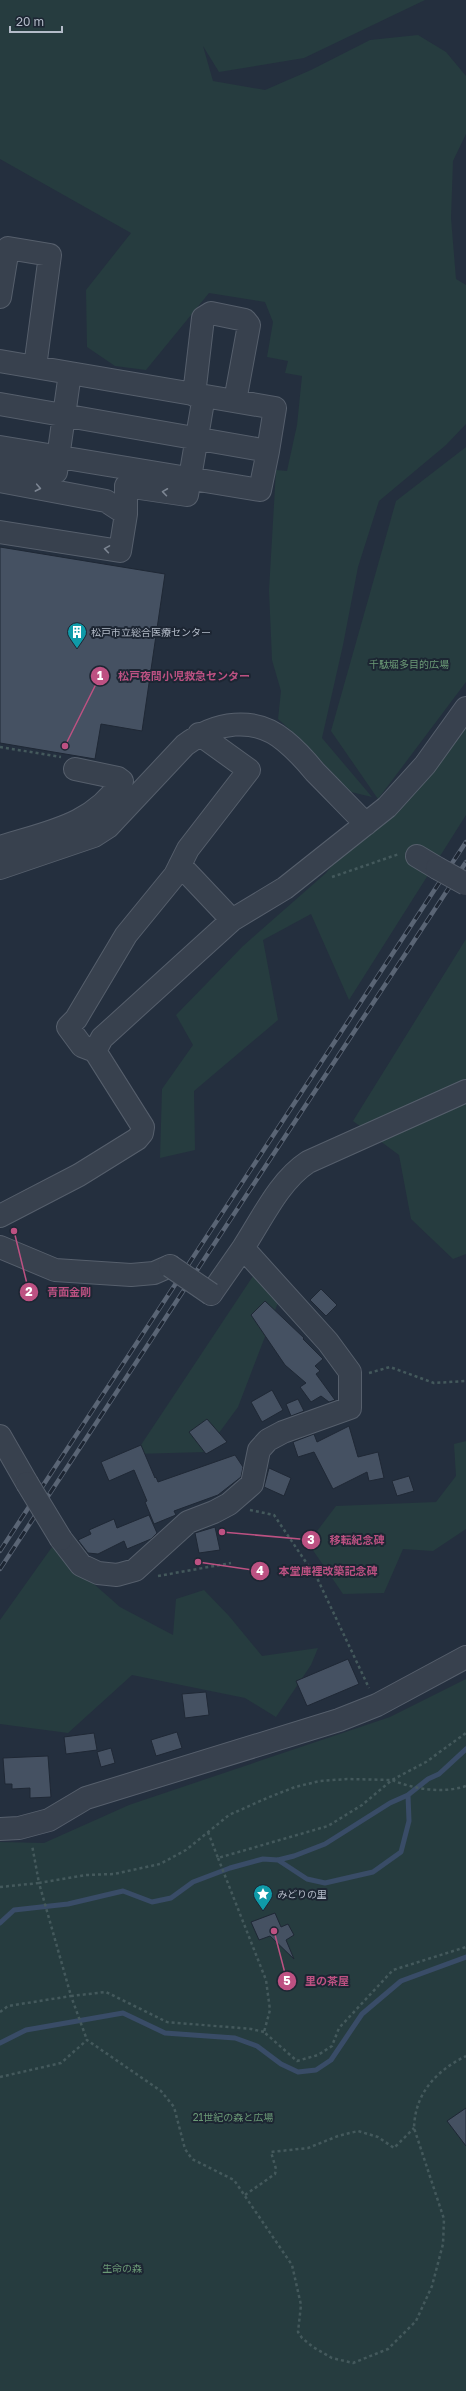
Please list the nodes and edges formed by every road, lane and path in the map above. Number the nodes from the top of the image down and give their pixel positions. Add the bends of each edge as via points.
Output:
1 (0, 298) edge
2 (0, 361) edge
3 (35, 367) junction
4 (70, 373) junction
5 (199, 396) junction
6 (235, 401) junction
7 (0, 404) edge
8 (64, 416) junction
9 (197, 438) junction
10 (0, 447) edge
11 (268, 451) junction
12 (58, 458) junction
13 (0, 462) edge
14 (190, 479) junction
15 (0, 481) edge
16 (126, 514) junction
17 (0, 532) edge
18 (466, 708) edge
19 (199, 734) junction
20 (0, 747) edge
21 (72, 764) joint
22 (366, 824) junction
23 (0, 847) edge
24 (417, 856) joint
25 (180, 865) junction
26 (0, 868) edge
27 (329, 878) dead end
28 (466, 884) edge
29 (232, 920) junction
30 (95, 1051) junction
31 (466, 1091) edge
32 (0, 1216) edge
33 (0, 1247) edge
34 (243, 1248) junction
35 (350, 1376) junction
36 (466, 1381) edge
37 (0, 1436) edge
38 (229, 1504) junction
39 (231, 1563) dead end
40 (156, 1576) dead end
41 (466, 1657) edge
42 (377, 1705) junction
43 (466, 1733) edge
44 (392, 1780) junction
45 (466, 1786) edge
46 (29, 1825) junction
47 (0, 1829) edge
48 (208, 1832) junction
49 (218, 1858) junction
50 (39, 1883) junction
51 (0, 1887) edge
52 (466, 1948) edge
53 (71, 1996) junction
54 (0, 2012) edge
55 (264, 2032) junction
56 (86, 2040) junction
57 (466, 2056) edge
58 (0, 2077) edge
59 (414, 2128) junction
60 (245, 2195) junction

1 - 3 street via 8,248 50,255
2 - 3 street
3 - 4 street
4 - 5 street
4 - 8 street
5 - 6 street
5 - 6 street via 203,318 211,313 245,320 248,325
5 - 9 street
6 - 11 street via 275,408
7 - 8 street
8 - 9 street
8 - 12 street
9 - 11 street
9 - 14 street
10 - 12 street
11 - 14 street via 260,490
12 - 13 street via 56,472
12 - 14 street
14 -> 16 street via 187,495 126,486
15 -> 16 street via 106,501
16 -> 17 street via 120,551
18 - 22 street via 425,765 388,807
19 - 22 street via 218,726 232,724 247,724 274,732 286,741
19 - 25 street via 249,770 188,849
19 - 26 street via 184,745 108,827 94,836
20 - 21 path
21 - 23 street via 122,781 98,809 81,821
22 - 29 street via 285,888
24 - 27 path via 401,854
24 - 28 street, bridge
25 - 29 street
25 - 30 street via 175,875 126,935 76,1019 68,1027 82,1046
29 - 30 street via 102,1038
30 - 32 street via 143,1126 142,1133 137,1139 79,1176
31 - 34 street via 298,1168 288,1179
33 - 34 street, bridge via 55,1270 131,1275 154,1274 170,1266 211,1294
34 - 35 street via 328,1342
35 - 36 path via 390,1367 434,1383
35 - 38 street via 350,1408 268,1440 260,1450 252,1484
37 - 38 street, bridge via 61,1539 81,1565 98,1573 117,1575 135,1570 188,1522
38 - 42 path via 274,1514 318,1580
39 - 40 path
41 - 42 street
42 - 46 street via 316,1728 86,1798 49,1820
43 - 44 path via 426,1762
44 - 45 path via 410,1787 426,1789 454,1789
44 - 48 path via 320,1781 295,1788 229,1816
44 - 49 path via 362,1805 328,1826
46 - 47 street
46 - 50 path
48 - 49 path
48 - 50 path via 186,1850 160,1864 114,1874 86,1875
49 - 55 path via 266,1980 270,2010
50 - 51 path
50 - 53 path
52 - 55 path via 393,1970 339,2028 332,2046 318,2055 297,2061
53 - 54 path via 8,2006
53 - 55 path via 106,1992 167,2022
53 - 56 path
56 - 58 path via 61,2063
56 - 60 path via 162,2091 174,2107 185,2150 192,2159 234,2180
57 - 59 path via 436,2075 425,2088 418,2105
59 - 60 path via 394,2148 378,2137 358,2131 308,2148 271,2152 276,2168 275,2174
59 - 60 path via 444,2219 443,2244 432,2286 416,2321 388,2349 356,2363 332,2358 302,2338 298,2332 301,2304 292,2265

